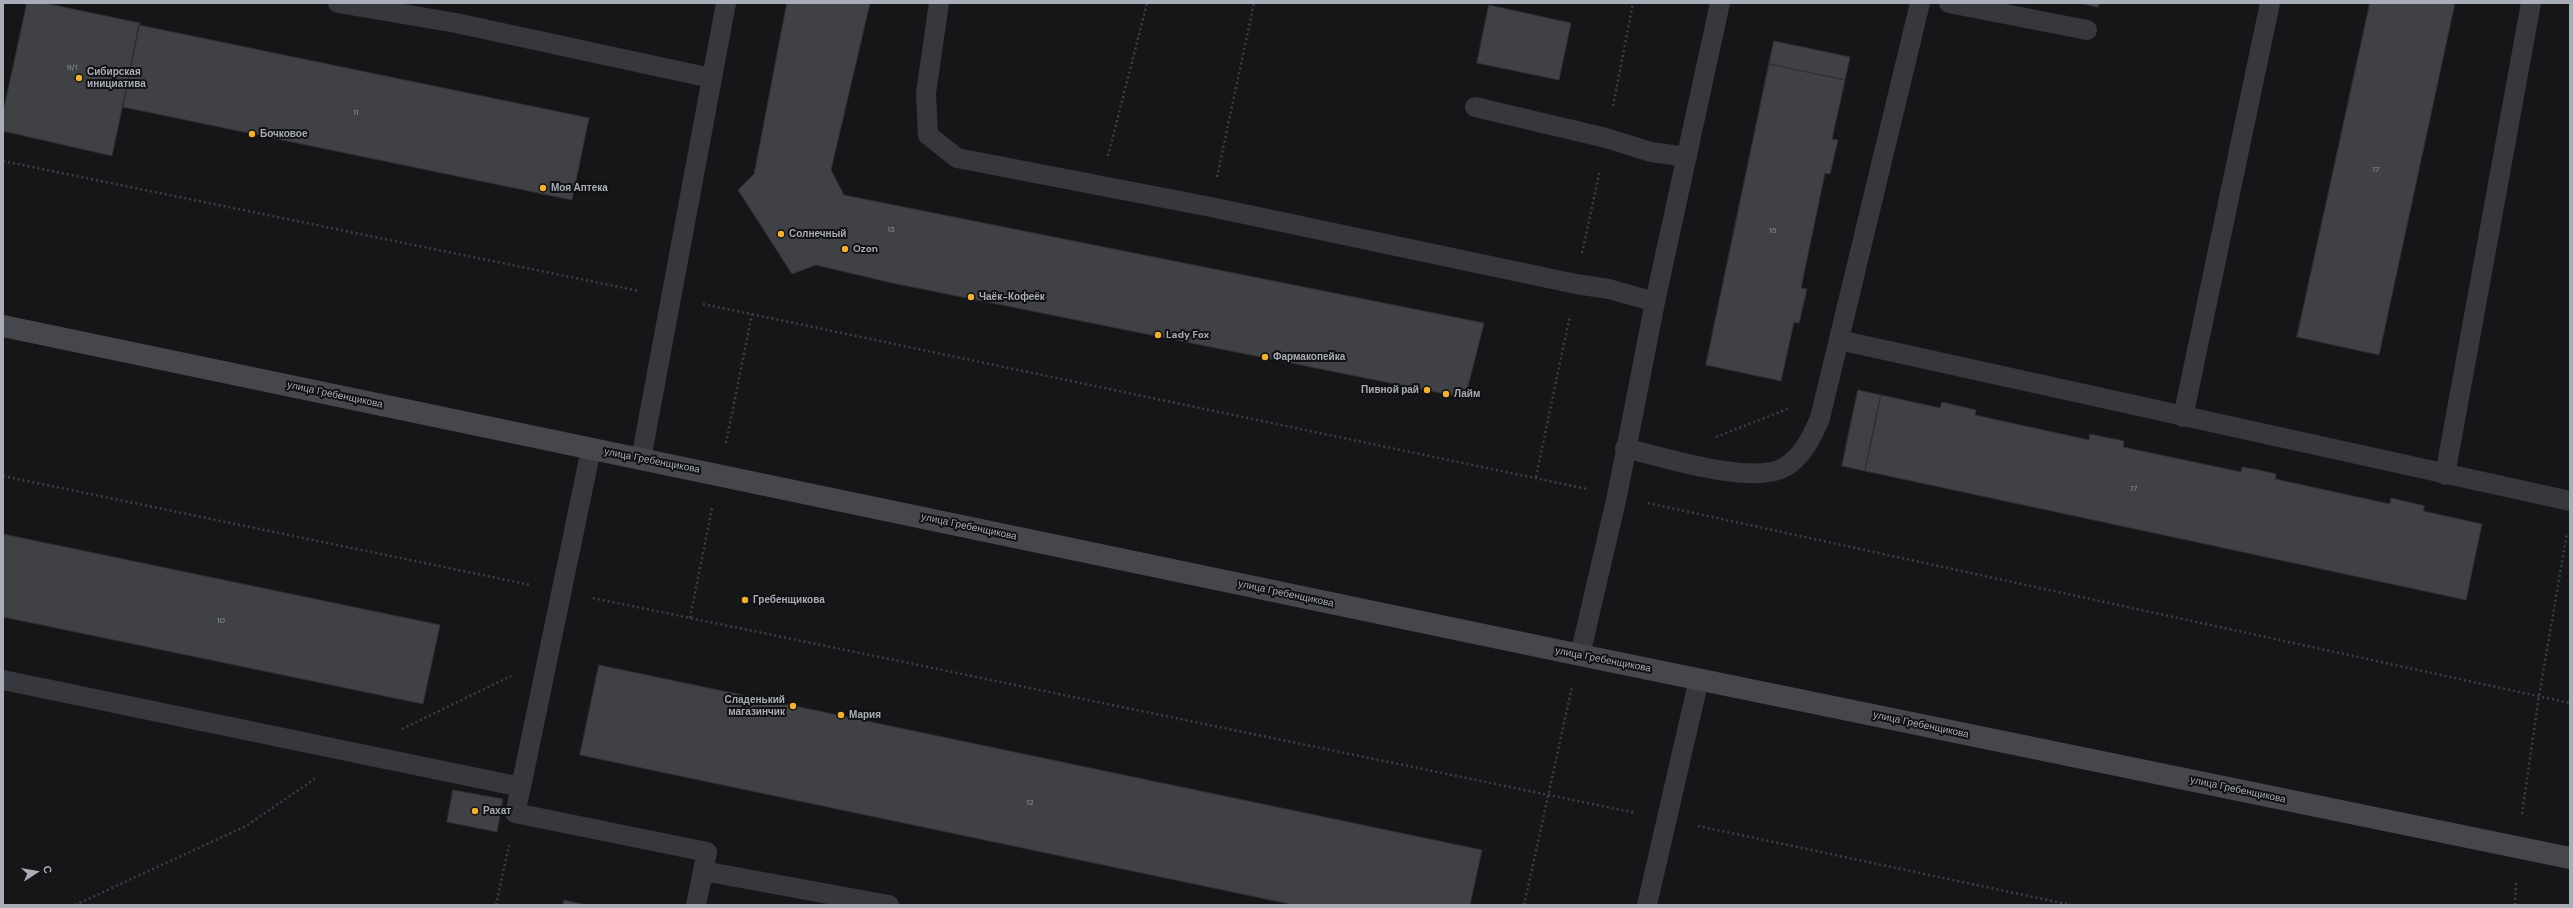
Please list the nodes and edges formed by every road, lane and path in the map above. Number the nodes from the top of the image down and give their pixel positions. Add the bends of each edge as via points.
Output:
1 (338, 3) edge
2 (726, 3) edge
3 (939, 3) edge
4 (1147, 3) edge
5 (1254, 3) edge
6 (1633, 3) edge
7 (1720, 3) edge
8 (1920, 3) edge
9 (1949, 3) edge
10 (2270, 3) edge
11 (2531, 3) edge
12 (2088, 30) dead end
13 (711, 78) junction
14 (1475, 107) dead end
15 (1606, 138) junction
16 (1687, 157) junction
17 (3, 161) edge
18 (1101, 185) junction
19 (1211, 207) junction
20 (1576, 284) junction
21 (670, 297) junction
22 (1655, 302) junction
23 (3, 326) edge
24 (1839, 340) junction
25 (1826, 394) junction
26 (2183, 417) junction
27 (1625, 448) junction
28 (591, 449) junction
29 (1664, 457) junction
30 (641, 459) junction
31 (2445, 475) junction
32 (3, 476) edge
33 (1536, 477) junction
34 (1617, 496) junction
35 (2570, 501) edge
36 (2569, 527) dead end
37 (561, 591) junction
38 (1580, 655) junction
39 (547, 658) junction
40 (1699, 679) junction
41 (3, 680) edge
42 (2539, 696) junction
43 (2570, 703) edge
44 (354, 752) junction
45 (521, 786) junction
46 (1547, 795) junction
47 (515, 813) junction
48 (1666, 819) junction
49 (2517, 847) junction
50 (2570, 858) edge
51 (703, 871) junction
52 (75, 905) edge
53 (496, 905) edge
54 (696, 905) edge
55 (889, 905) edge
56 (1524, 905) edge
57 (1647, 905) edge
58 (2071, 905) edge

1 - 13 lane via 456,23
2 - 13 lane
3 - 18 lane via 926,93 928,135 957,158
4 - 18 path
5 - 19 path
6 - 15 path
7 - 16 lane
8 - 24 lane
9 - 12 lane
10 - 26 lane
11 - 31 lane
13 - 21 lane
14 - 15 lane
15 - 16 lane via 1651,152
15 - 20 path
16 - 22 lane
17 - 21 path
18 - 19 lane
19 - 20 lane
20 - 22 lane via 1609,289
20 - 33 path
21 - 30 lane
21 - 33 path
22 - 27 lane
23 - 28 street, улица Гребенщикова
24 - 25 lane
24 - 26 lane
25 - 29 path
25 - 29 lane via 1820,418 1807,446 1784,467 1758,475 1736,473
26 - 31 lane
27 - 29 lane
27 - 34 lane
28 - 30 street, улица Гребенщикова
28 - 37 lane
30 - 38 street, улица Гребенщикова
31 - 35 lane
32 - 37 path
33 - 34 path
34 - 38 lane
34 - 42 path
36 - 42 path
37 - 39 lane
37 - 46 path
38 - 40 street, улица Гребенщикова
38 - 46 path
39 - 44 path
39 - 45 lane
40 - 48 lane
40 - 49 street, улица Гребенщикова
41 - 44 lane
42 - 43 path
42 - 49 path
44 - 45 lane
44 - 52 path via 246,826
45 - 47 lane
46 - 48 path
46 - 56 path
47 - 51 lane via 707,852
47 - 53 path
48 - 57 lane
48 - 58 path
49 - 50 street, улица Гребенщикова
51 - 54 lane
51 - 55 lane

